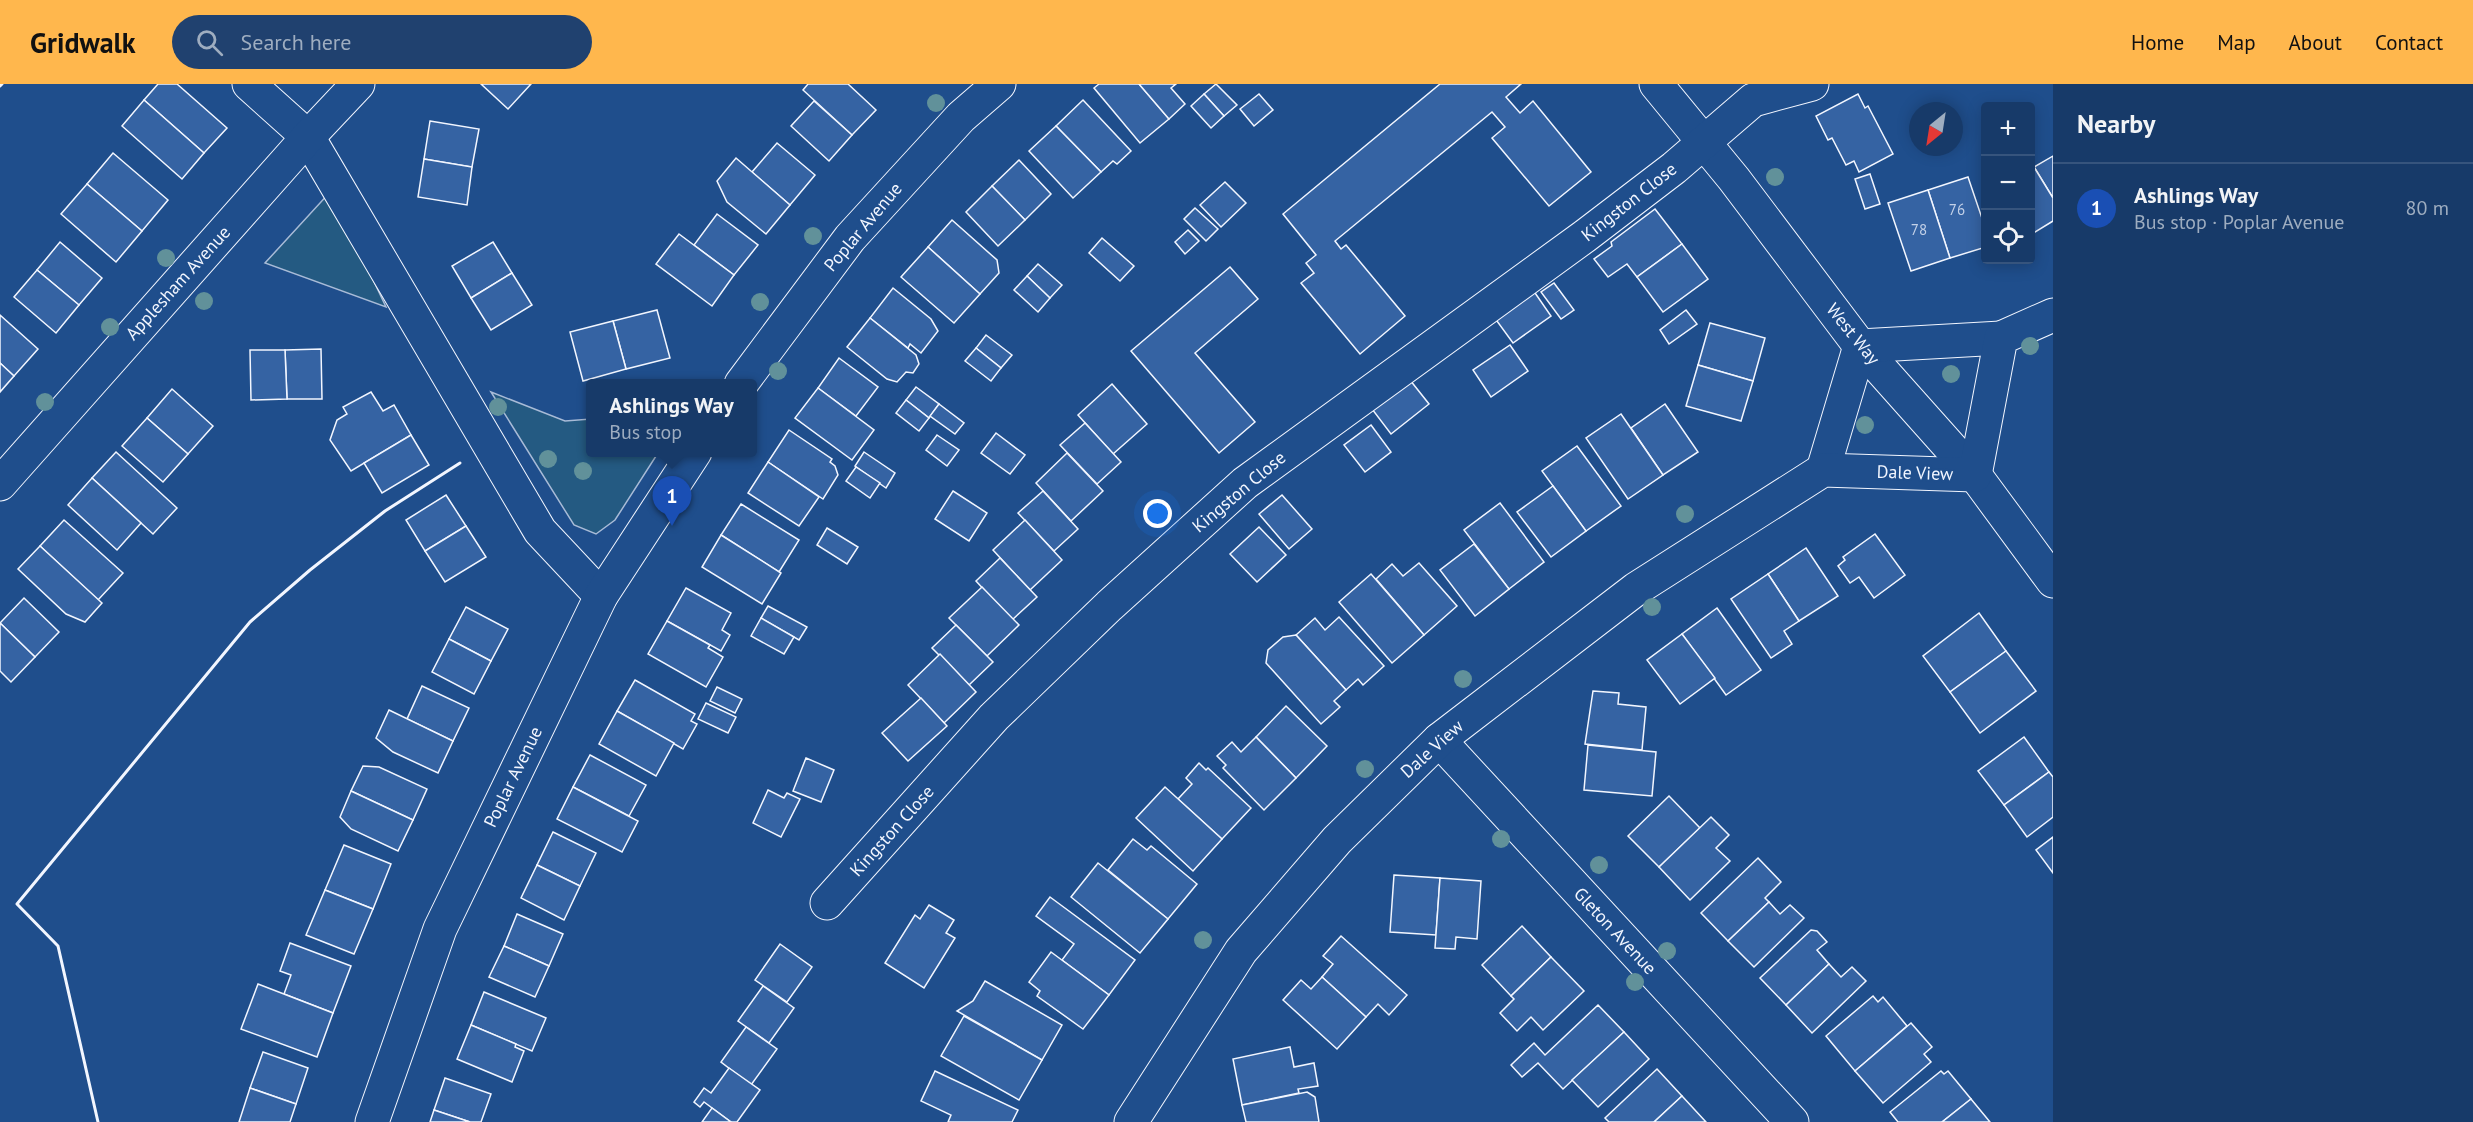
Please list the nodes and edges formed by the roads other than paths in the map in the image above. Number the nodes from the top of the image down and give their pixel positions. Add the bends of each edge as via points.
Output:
1 (249, 84) edge
2 (358, 84) edge
3 (999, 84) edge
4 (1656, 84) edge
5 (1812, 84) edge
6 (1760, 91) edge
7 (308, 137) junction
8 (1703, 141) junction
9 (2053, 315) edge
10 (2001, 338) junction
11 (1860, 346) junction
12 (745, 379) edge
13 (692, 457) edge
14 (1823, 470) junction
15 (1975, 475) junction
16 (0, 484) edge
17 (2053, 581) edge
18 (601, 596) junction
19 (1439, 740) junction
20 (827, 903) dead end
21 (372, 1122) edge
22 (1131, 1122) edge
23 (1792, 1122) edge

1 - 7 street
2 - 7 street, Applesham Avenue
3 - 12 street, Poplar Avenue via 961,117 850,238
4 - 8 street, West Way
5 - 6 street, Kingston Close
6 - 8 street, Kingston Close
7 - 16 street, Applesham Avenue
7 - 18 street via 540,531
8 - 11 street, West Way
8 - 20 street, Kingston Close via 1586,236 1245,483 994,717
9 - 10 street
10 - 11 street
10 - 15 street, Dale View
11 - 14 street
11 - 15 street, West Way
13 - 18 street, Poplar Avenue
14 - 15 street, Dale View
14 - 19 street, Dale View via 1636,589
15 - 17 street, West Way
18 - 21 street, Poplar Avenue via 440,929
19 - 22 street, Dale View via 1337,840 1241,951
19 - 23 street, Gleton Avenue

